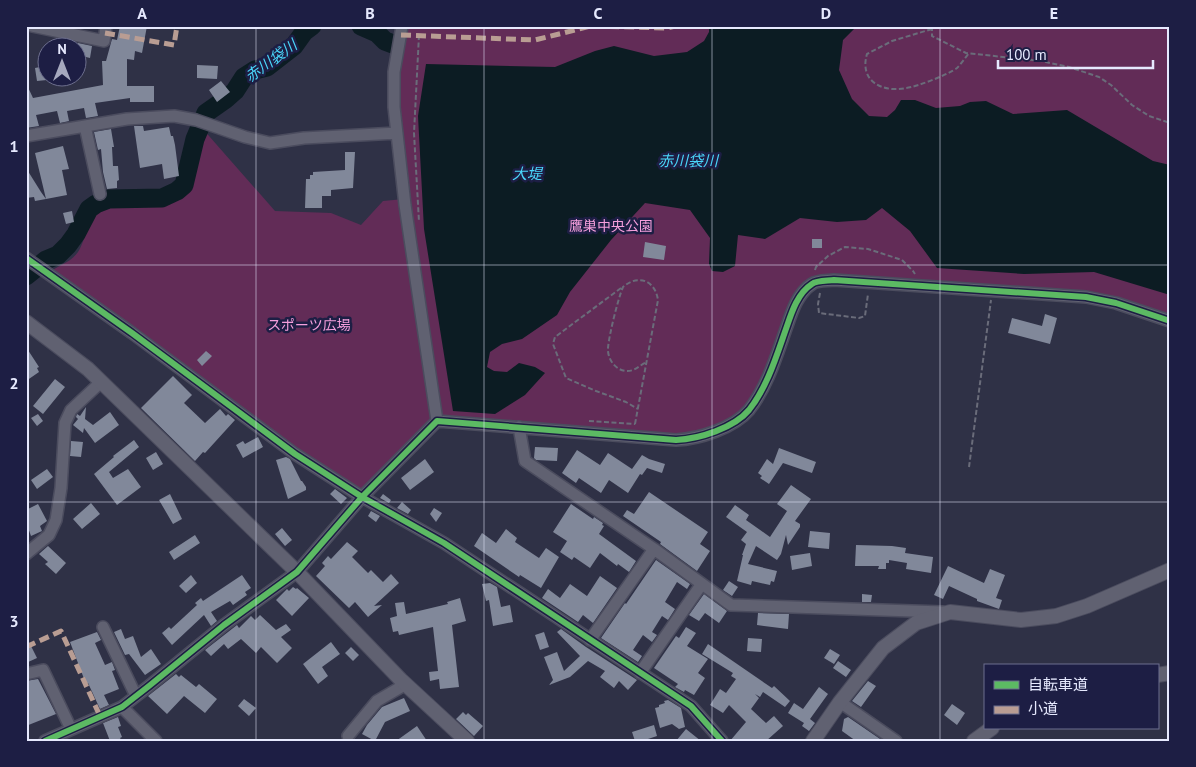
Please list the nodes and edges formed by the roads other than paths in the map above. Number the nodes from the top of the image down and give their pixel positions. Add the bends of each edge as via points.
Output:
1 (32, 26) edge
2 (106, 26) edge
3 (402, 26) edge
4 (85, 126) junction
5 (397, 133) junction
6 (26, 136) edge
7 (100, 194) dead end
8 (30, 261) edge
9 (1170, 321) edge
10 (26, 322) edge
11 (101, 382) junction
12 (437, 421) junction
13 (520, 427) junction
14 (362, 496) junction
15 (654, 548) junction
16 (26, 554) edge
17 (1170, 570) edge
18 (297, 572) junction
19 (701, 585) junction
20 (950, 612) junction
21 (103, 627) dead end
22 (590, 640) junction
23 (640, 673) junction
24 (26, 674) edge
25 (406, 684) junction
26 (136, 696) junction
27 (840, 702) junction
28 (122, 707) junction
29 (71, 729) junction
30 (989, 730) edge
31 (349, 737) edge
32 (45, 741) edge
33 (156, 741) edge
34 (467, 741) edge
35 (722, 741) edge
36 (813, 741) edge
37 (896, 741) edge
38 (974, 741) edge

1 - 2 street via 104,40
3 - 5 street via 394,72
4 - 5 street via 174,116 270,143
4 - 6 street
4 - 7 street
5 - 12 street
8 - 14 street via 295,454
9 - 13 street via 1086,297 834,280 818,282 800,295 767,380 748,411 711,434 676,440
10 - 11 street via 74,357
11 - 16 street via 71,410 65,423 62,488 56,520 49,535
11 - 18 street
12 - 13 street
12 - 14 street
13 - 15 street via 525,461
14 - 18 street
14 - 22 street via 444,543
15 - 19 street
15 - 22 street
17 - 20 street via 1056,616 1021,620
18 - 25 street
18 - 26 street via 224,624
19 - 20 street via 731,605
19 - 23 street
20 - 27 street via 916,623 883,648
21 - 26 street
22 - 23 street
23 - 35 street via 691,706
24 - 29 street via 43,670
25 - 31 street via 376,701
25 - 34 street
26 - 28 street
27 - 36 street
27 - 37 street
28 - 29 street
28 - 33 street
29 - 32 street
30 - 38 street

